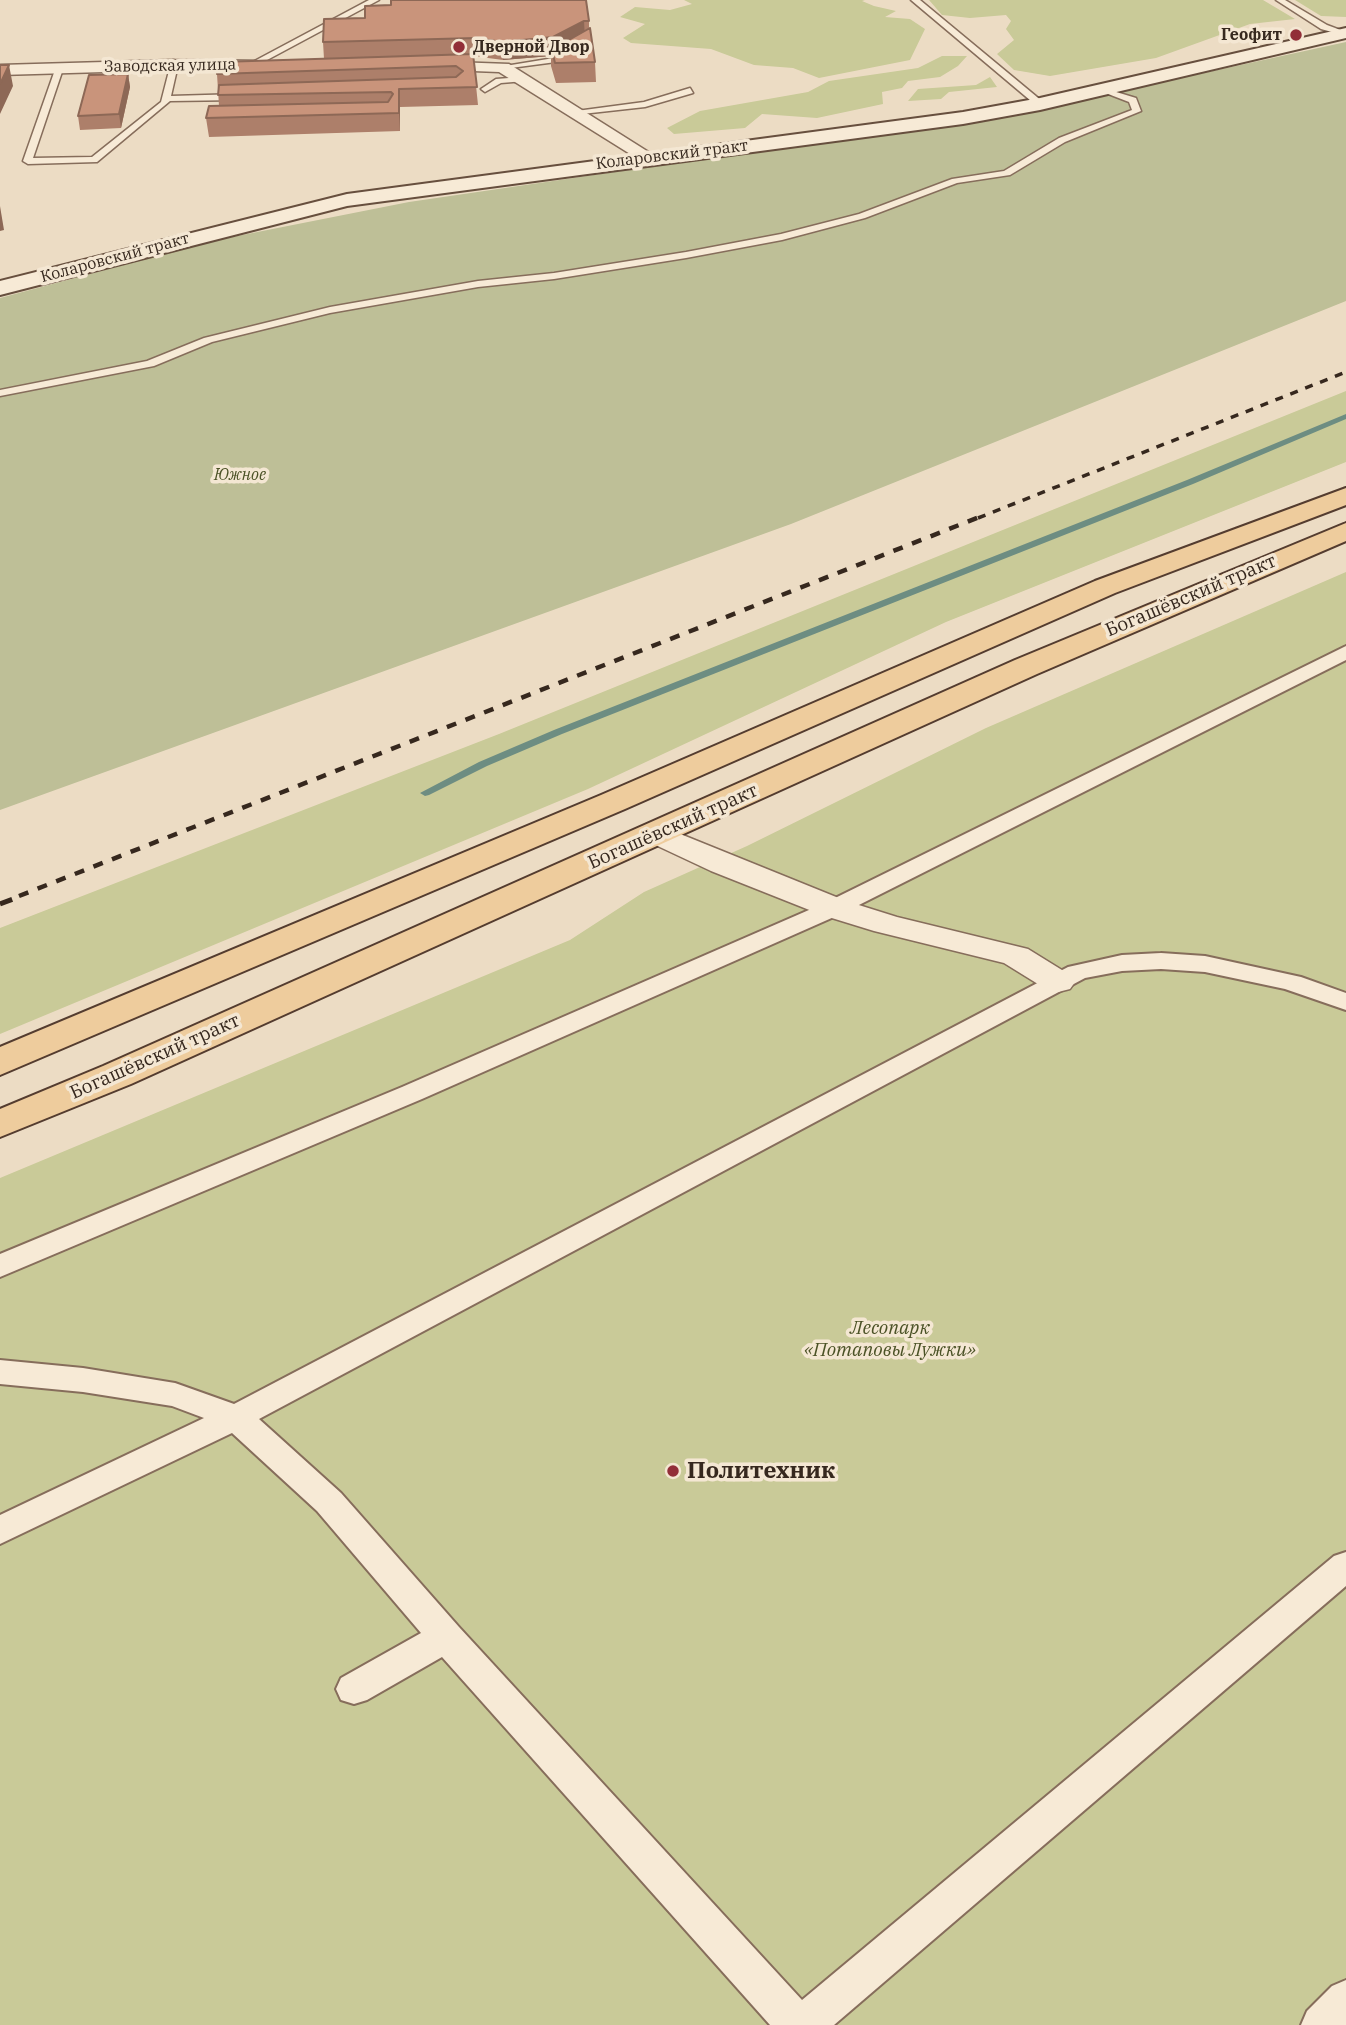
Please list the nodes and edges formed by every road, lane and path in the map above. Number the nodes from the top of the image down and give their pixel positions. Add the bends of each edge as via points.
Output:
1 (374, 0) edge
2 (915, 0) edge
3 (1280, 0) edge
4 (1345, 34) edge
5 (581, 48) edge
6 (174, 65) junction
7 (251, 65) junction
8 (291, 66) edge
9 (411, 66) edge
10 (503, 67) junction
11 (59, 69) junction
12 (0, 71) edge
13 (522, 79) junction
14 (485, 89) dead end
15 (1106, 90) junction
16 (690, 91) dead end
17 (255, 96) edge
18 (215, 97) junction
19 (166, 99) junction
20 (1040, 104) junction
21 (214, 108) edge
22 (573, 112) junction
23 (649, 158) junction
24 (0, 288) edge
25 (0, 393) edge
26 (1346, 475) edge
27 (1346, 496) edge
28 (1346, 531) edge
29 (1105, 587) junction
30 (1346, 652) edge
31 (658, 834) junction
32 (834, 908) junction
33 (1058, 982) junction
34 (1346, 1002) edge
35 (0, 1062) edge
36 (0, 1124) edge
37 (0, 1266) edge
38 (0, 1372) edge
39 (236, 1417) junction
40 (0, 1530) edge
41 (1346, 1566) edge
42 (446, 1637) junction
43 (354, 1689) dead end
44 (1346, 2000) edge
45 (797, 2025) edge
46 (803, 2025) edge
47 (1322, 2025) edge

1 - 7 lane
2 - 20 lane
3 - 4 lane via 1324,27
4 - 15 main road, Коларовский тракт
5 - 10 lane via 556,61
6 - 7 street, Заводская улица
6 - 11 street, Заводская улица
6 - 19 lane
7 - 8 street, Заводская улица
9 - 10 street
10 - 13 street
11 - 12 street, Заводская улица
11 - 19 lane via 28,161 94,160
13 - 14 lane
13 - 22 street
15 - 20 main road, Коларовский тракт
15 - 25 lane via 1133,100 1137,111 1062,140 1007,173 955,181 862,216 686,256 478,284 330,310 208,340 150,364
16 - 22 lane via 645,104
17 - 18 lane
18 - 19 lane
18 - 21 lane
20 - 23 main road, Коларовский тракт
22 - 23 street
23 - 24 main road, Коларовский тракт via 348,200
26 - 29 main road via 1244,517
27 - 29 main road, Богашёвский тракт
28 - 31 main road, Богашёвский тракт via 1026,667
29 - 35 main road, Богашёвский тракт
30 - 32 street
31 - 32 street
31 - 36 main road, Богашёвский тракт
32 - 33 street via 1016,956
32 - 37 street via 412,1093
33 - 34 street via 1077,972 1122,962 1183,962 1245,971
33 - 39 street
38 - 39 street via 175,1395
39 - 40 street
39 - 42 street via 329,1502
41 - 46 street
42 - 43 street
42 - 45 street
44 - 47 street

